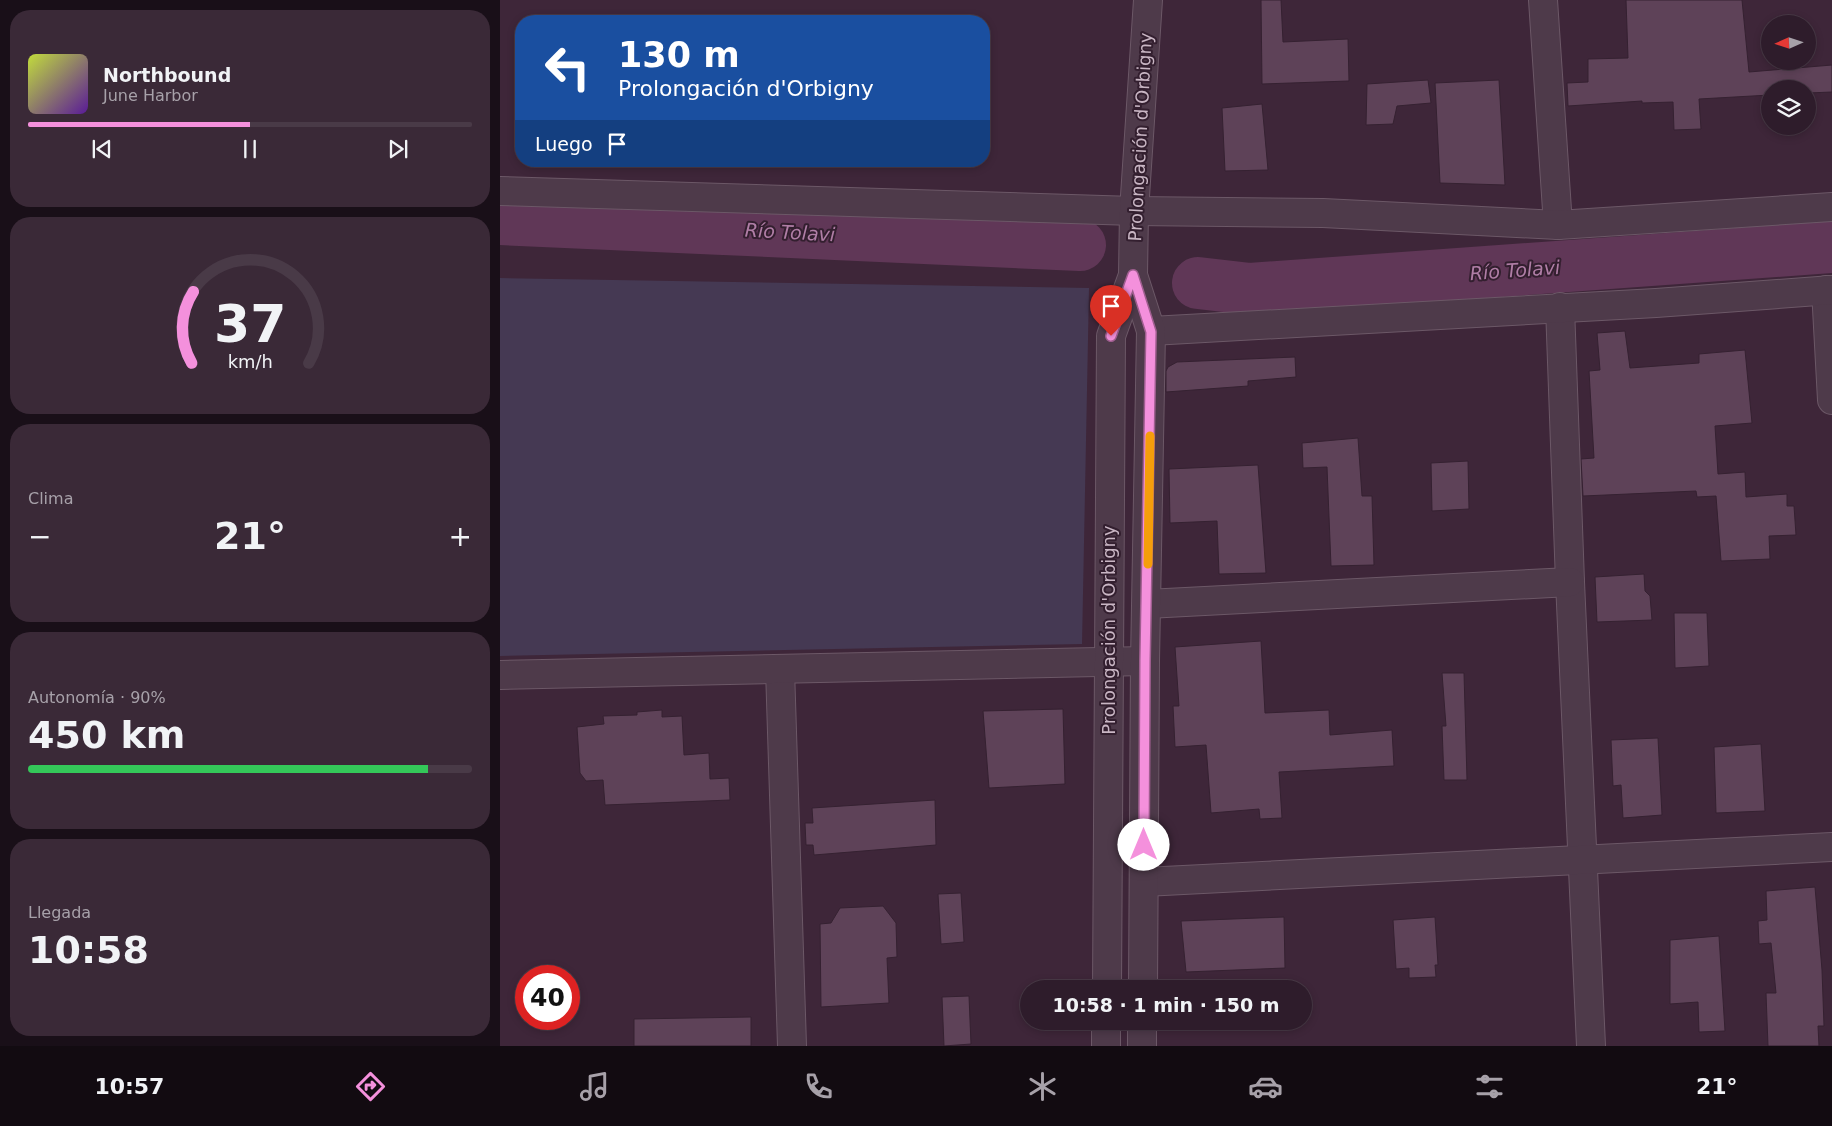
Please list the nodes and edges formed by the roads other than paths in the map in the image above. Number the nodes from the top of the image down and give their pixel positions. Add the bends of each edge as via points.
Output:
1 (1148, 0) edge
2 (1543, 0) edge
3 (500, 191) edge
4 (1832, 207) edge
5 (1134, 211) junction
6 (1558, 225) junction
7 (1133, 275) junction
8 (1829, 290) edge
9 (1560, 307) junction
10 (1151, 332) junction
11 (1832, 400) edge
12 (1570, 582) junction
13 (1147, 604) junction
14 (1108, 661) junction
15 (1145, 661) junction
16 (780, 668) junction
17 (500, 675) edge
18 (1832, 847) edge
19 (1584, 860) junction
20 (1144, 882) junction
21 (1107, 980) edge
22 (1143, 980) edge
23 (1106, 1030) edge
24 (1142, 1030) edge
25 (792, 1046) edge
26 (1106, 1046) edge
27 (1142, 1046) edge
28 (1591, 1046) edge

1 - 5 street, Prolongación d'Orbigny
2 - 6 street
3 - 5 street
4 - 6 street
5 - 6 street via 1322,213
5 - 7 street, Prolongación d'Orbigny
7 - 10 street, Prolongación d'Orbigny
7 - 14 street, Prolongación d'Orbigny via 1111,336
8 - 9 street
8 - 11 street
9 - 10 street
9 - 12 street
10 - 13 street, Prolongación d'Orbigny
12 - 13 street
12 - 19 street
13 - 15 street, Prolongación d'Orbigny
14 - 15 street
14 - 16 street
14 - 21 street, Prolongación d'Orbigny
15 - 20 street, Prolongación d'Orbigny
16 - 17 street
16 - 25 street
18 - 19 street
19 - 20 street
19 - 28 street
20 - 22 street, Prolongación d'Orbigny
23 - 26 street
24 - 27 street

